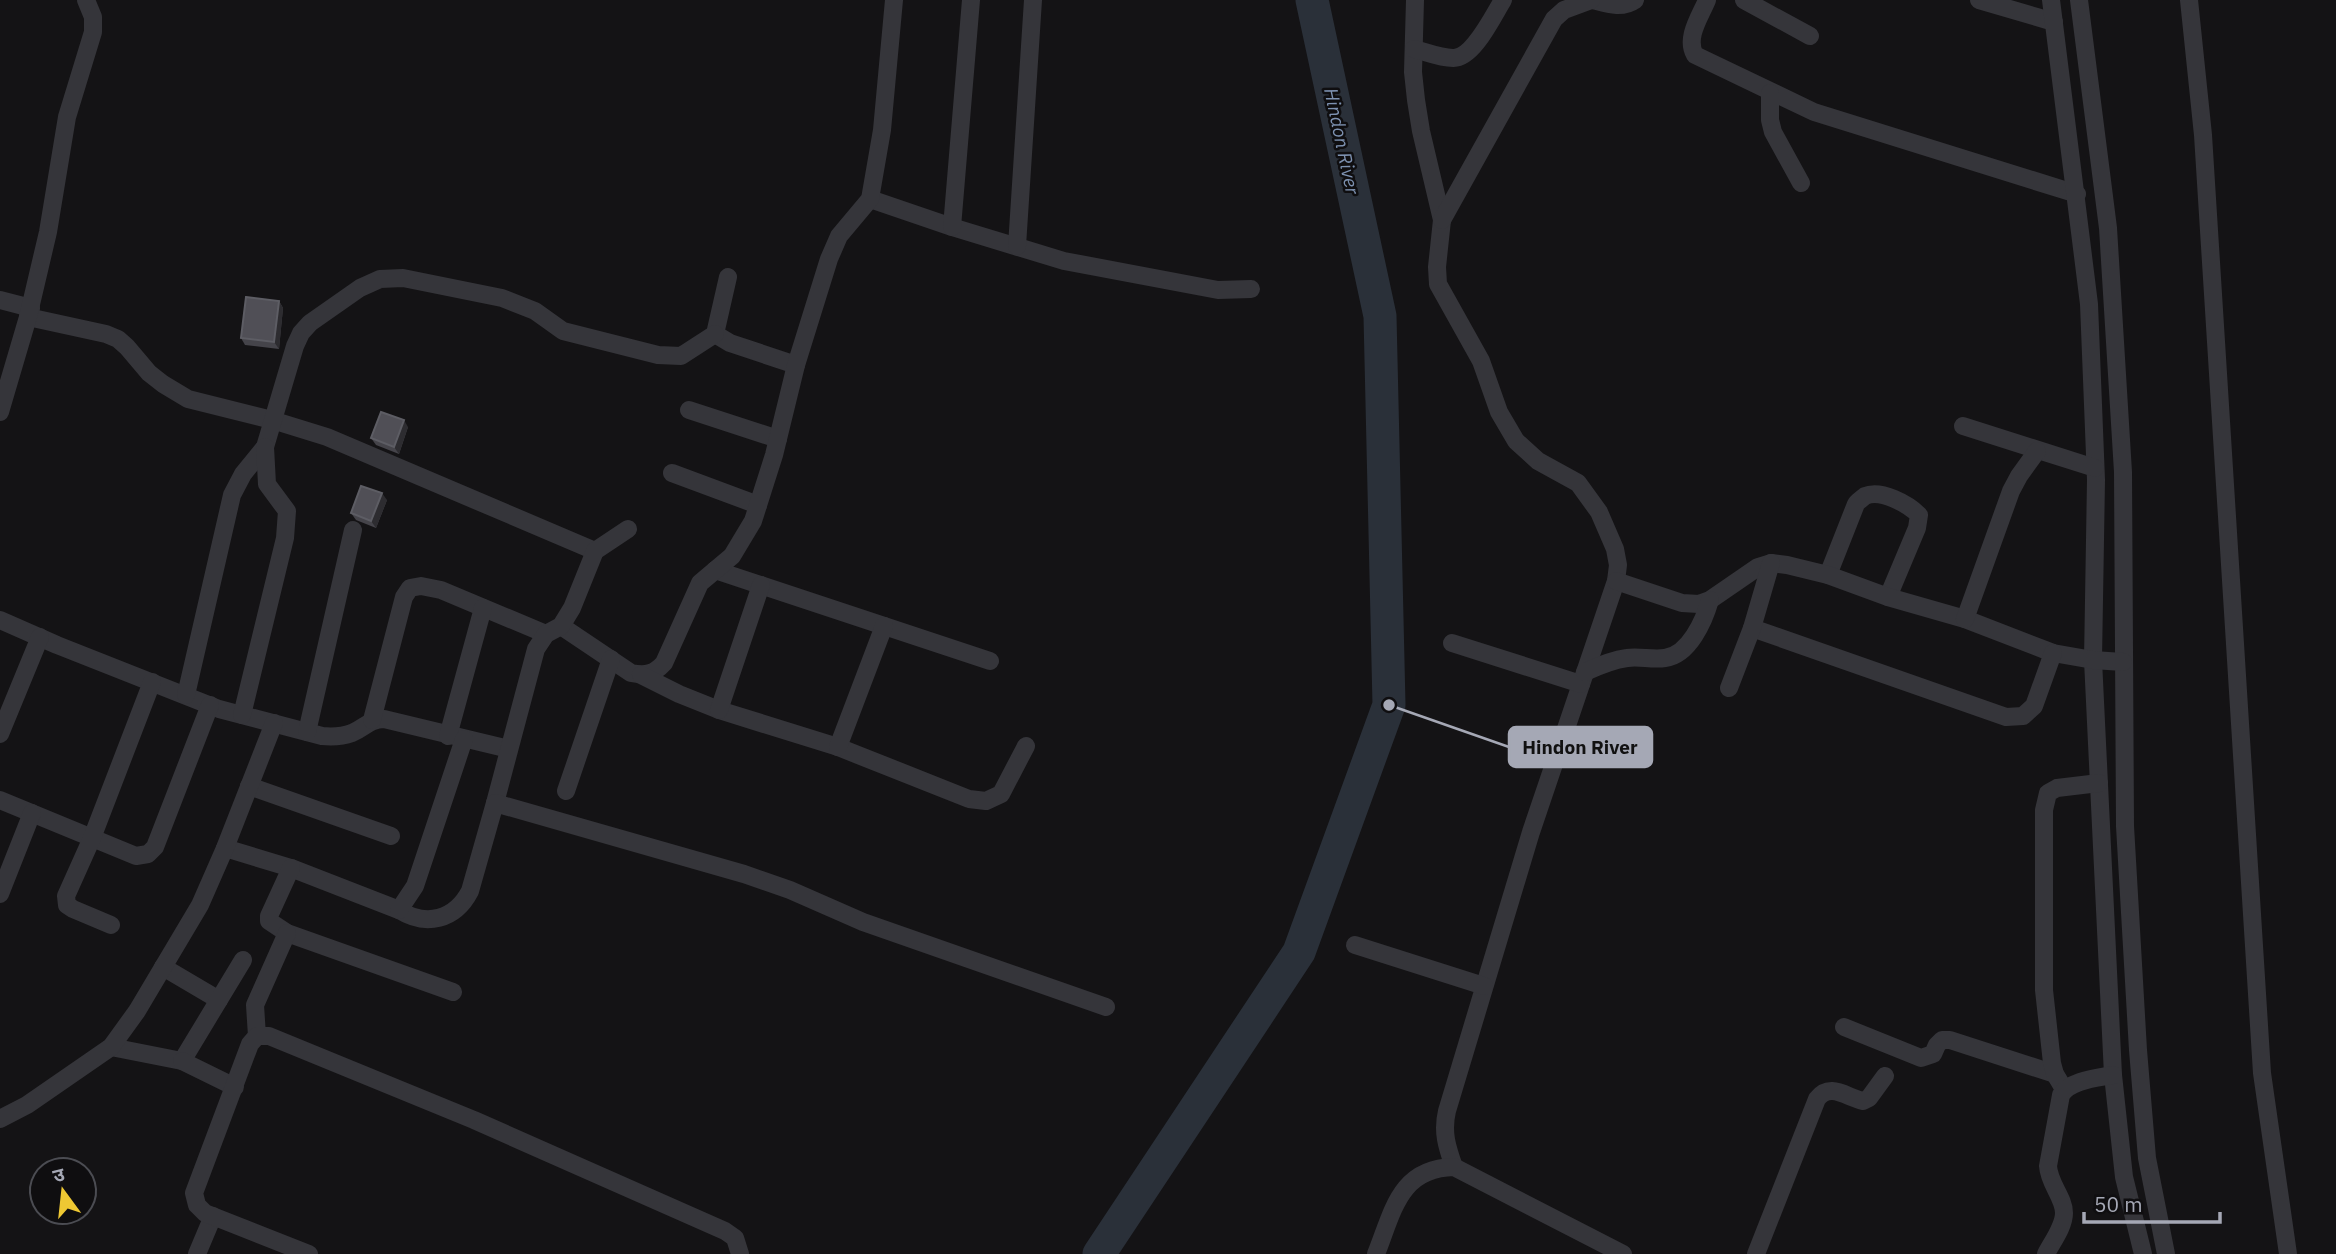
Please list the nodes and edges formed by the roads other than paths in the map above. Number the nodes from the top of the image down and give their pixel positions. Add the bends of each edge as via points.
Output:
1 (86, 0) edge
2 (894, 0) edge
3 (971, 0) edge
4 (1033, 0) edge
5 (1415, 0) edge
6 (1503, 0) edge
7 (1592, 0) edge
8 (1635, 0) edge
9 (1707, 0) edge
10 (1744, 0) edge
11 (1979, 0) edge
12 (2051, 0) edge
13 (2078, 0) edge
14 (2189, 0) edge
15 (2054, 22) junction
16 (1810, 36) dead end
17 (1414, 49) junction
18 (1770, 93) junction
19 (1801, 183) dead end
20 (2077, 194) junction
21 (870, 199) junction
22 (1442, 220) junction
23 (952, 227) junction
24 (1017, 246) junction
25 (728, 277) dead end
26 (1251, 289) dead end
27 (0, 300) edge
28 (30, 312) junction
29 (715, 334) junction
30 (796, 365) junction
31 (689, 410) dead end
32 (0, 412) edge
33 (272, 420) junction
34 (1963, 426) dead end
35 (778, 439) junction
36 (265, 447) junction
37 (2037, 451) junction
38 (2095, 468) junction
39 (672, 473) dead end
40 (758, 505) junction
41 (628, 528) dead end
42 (353, 530) dead end
43 (595, 551) junction
44 (1771, 563) junction
45 (715, 570) junction
46 (1828, 575) junction
47 (1616, 581) junction
48 (761, 585) junction
49 (1888, 597) junction
50 (1710, 600) junction
51 (483, 608) junction
52 (1965, 619) junction
53 (0, 620) edge
54 (884, 626) junction
55 (1752, 628) junction
56 (553, 630) junction
57 (40, 637) junction
58 (1452, 643) dead end
59 (2053, 653) junction
60 (611, 659) junction
61 (2093, 660) junction
62 (990, 661) dead end
63 (2123, 662) junction
64 (641, 675) junction
65 (1583, 678) junction
66 (152, 682) junction
67 (1729, 688) dead end
68 (186, 695) junction
69 (210, 705) junction
70 (719, 710) junction
71 (242, 715) junction
72 (372, 720) junction
73 (274, 723) junction
74 (307, 732) junction
75 (0, 734) edge
76 (456, 737) junction
77 (1026, 746) dead end
78 (838, 747) junction
79 (509, 749) junction
80 (2099, 783) junction
81 (250, 786) junction
82 (566, 791) dead end
83 (0, 800) edge
84 (495, 803) junction
85 (32, 813) junction
86 (391, 836) dead end
87 (92, 838) junction
88 (225, 848) junction
89 (290, 868) junction
90 (0, 894) edge
91 (399, 910) junction
92 (111, 925) dead end
93 (287, 933) junction
94 (1354, 945) dead end
95 (243, 960) dead end
96 (163, 967) junction
97 (1483, 986) junction
98 (453, 992) dead end
99 (219, 1000) junction
100 (1106, 1007) dead end
101 (1843, 1027) dead end
102 (257, 1037) junction
103 (111, 1047) junction
104 (182, 1061) junction
105 (2113, 1075) junction
106 (1885, 1076) dead end
107 (2059, 1082) junction
108 (235, 1087) junction
109 (0, 1119) edge
110 (1454, 1167) junction
111 (213, 1216) junction
112 (197, 1254) edge
113 (309, 1254) edge
114 (740, 1254) edge
115 (1376, 1254) edge
116 (1623, 1254) edge
117 (1756, 1254) edge
118 (2046, 1254) edge
119 (2143, 1254) edge
120 (2166, 1254) edge
121 (2288, 1254) edge

1 - 28 street via 93,32 67,117
2 - 21 street via 882,130
3 - 23 street
4 - 24 street
5 - 17 street
6 - 17 street via 1463,57
7 - 8 street via 1618,5
7 - 22 street via 1564,9 1554,19
9 - 18 street via 1692,37 1695,55
10 - 16 street
11 - 15 street
12 - 15 street
13 - 63 street via 2108,228 2123,472
14 - 121 street via 2203,135 2262,1073
15 - 20 street
17 - 22 street via 1417,110
18 - 19 street via 1773,132
18 - 20 street via 1814,113
20 - 38 street via 2089,304
21 - 23 street
21 - 30 street via 839,236
22 - 47 street via 1438,284 1481,361 1499,412 1516,441 1586,493 1615,549
23 - 24 street
24 - 26 street via 1161,281 1218,290
25 - 29 street
27 - 28 street
28 - 32 street
28 - 33 street via 118,339 174,392
29 - 30 street
29 - 33 street via 681,356 658,355 564,331 535,311 502,298 420,280 380,279 360,288 301,333
30 - 35 street
31 - 35 street
33 - 36 street
33 - 43 street via 327,437
34 - 37 street
35 - 40 street
36 - 68 street via 232,495
36 - 71 street via 267,484 284,504 288,519
37 - 38 street
37 - 52 street via 2011,491
38 - 61 street
39 - 40 street
40 - 45 street via 744,539
41 - 43 street
42 - 74 street
43 - 56 street via 572,608
44 - 46 street
44 - 50 street via 1744,575
44 - 55 street
45 - 48 street
45 - 64 street via 700,583 664,663 655,672
46 - 49 street
46 - 49 street via 1856,504 1864,496 1875,494 1909,505 1919,515 1917,528
47 - 50 street via 1682,603
47 - 65 street
48 - 54 street
48 - 70 street
49 - 52 street
50 - 65 street via 1701,622 1677,655 1628,658 1604,664
51 - 56 street
51 - 72 street via 440,590 410,588
51 - 76 street
52 - 59 street
53 - 57 street
54 - 62 street
54 - 78 street
55 - 59 street via 2006,716 2023,716 2034,706
55 - 67 street
56 - 60 street
56 - 79 street via 536,649
57 - 66 street
57 - 75 street
58 - 65 street
59 - 61 street
60 - 64 street
60 - 82 street
61 - 63 street
61 - 80 street
63 - 120 street via 2125,826 2138,1050 2147,1158
64 - 70 street
65 - 97 street
66 - 68 street
66 - 87 street
68 - 69 street
69 - 71 street
69 - 87 street via 155,847 136,856
70 - 78 street
71 - 73 street
72 - 74 street via 338,737
72 - 76 street
73 - 74 street
73 - 81 street
76 - 79 street
76 - 91 street via 415,886
77 - 78 street via 1001,794 986,801 969,799
79 - 84 street
80 - 105 street
80 - 107 street via 2057,788 2045,800 2045,989
81 - 86 street
81 - 88 street
83 - 85 street
84 - 91 street via 470,891 458,909 431,921 411,918
84 - 100 street via 744,874 863,922
85 - 87 street
85 - 90 street
87 - 92 street via 66,896 67,905
88 - 89 street
88 - 96 street via 200,905
89 - 91 street
89 - 93 street via 269,916 272,925
93 - 98 street
93 - 102 street via 255,1005
94 - 97 street
95 - 99 street
96 - 99 street
96 - 103 street
97 - 110 street via 1444,1127
99 - 104 street
101 - 107 street via 1921,1058 1933,1054 1942,1040 1950,1040
102 - 108 street via 250,1044
102 - 114 street via 269,1036 449,1109 725,1231 735,1238
103 - 104 street
103 - 109 street
104 - 108 street
105 - 107 street
105 - 119 street via 2124,1177
106 - 117 street via 1863,1101 1830,1090 1817,1099
107 - 118 street via 2048,1166 2064,1213
108 - 111 street via 194,1193 197,1205
110 - 115 street via 1424,1171 1408,1185 1397,1200
110 - 116 street
111 - 112 street
111 - 113 street

